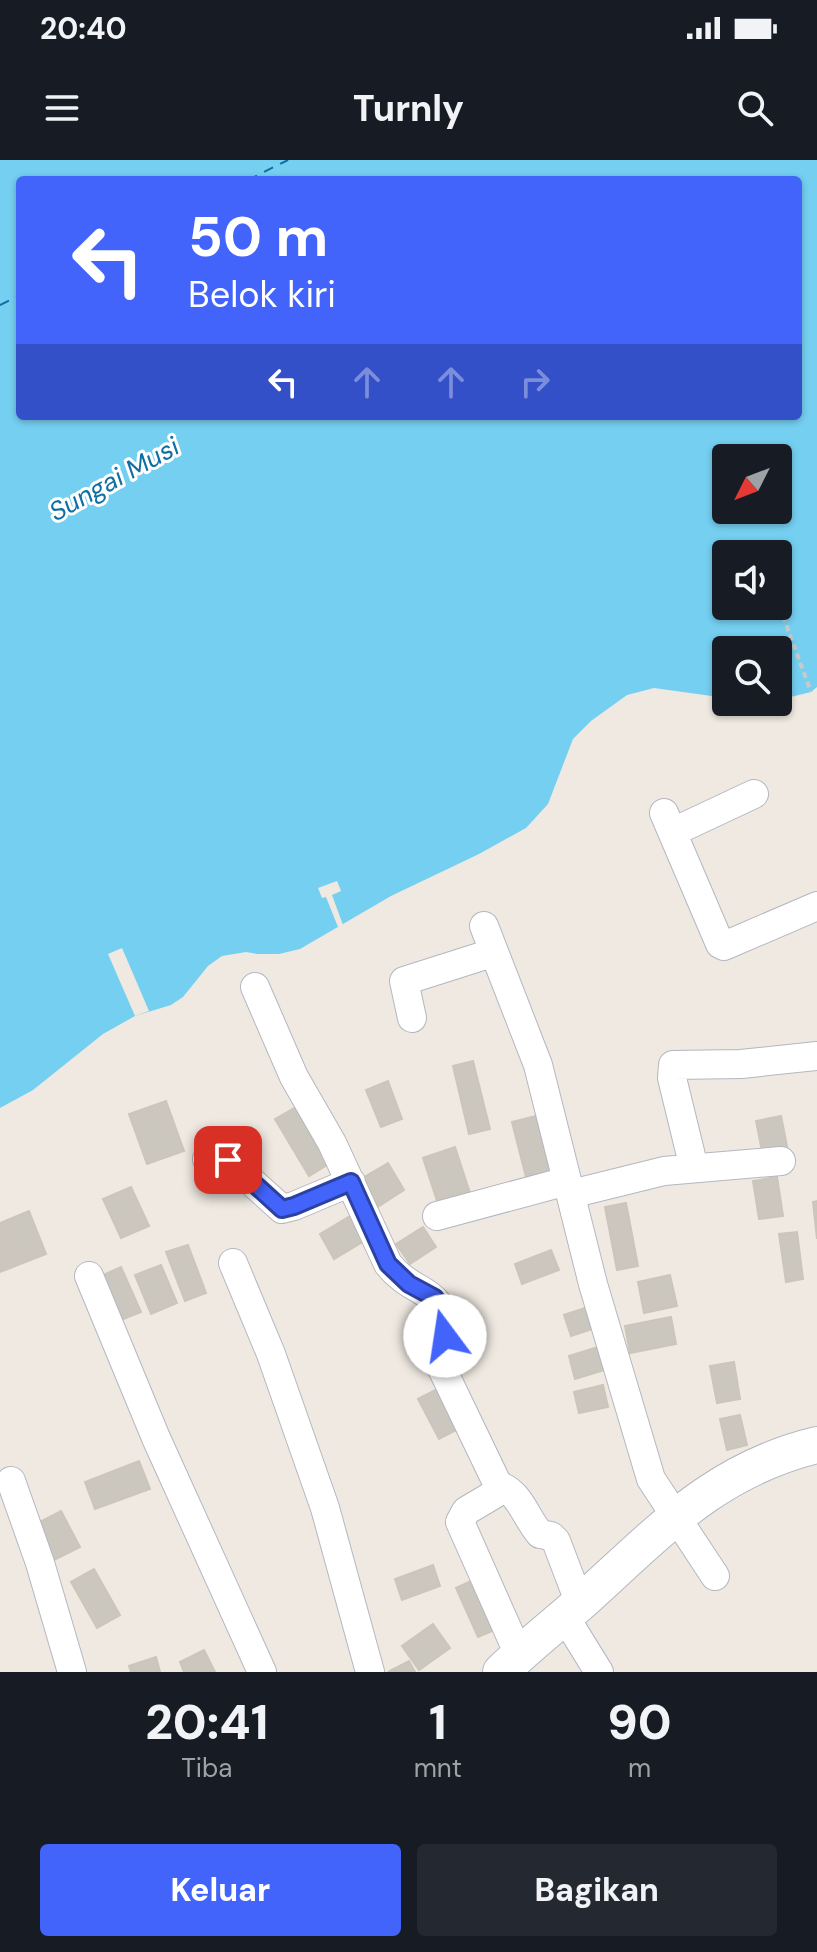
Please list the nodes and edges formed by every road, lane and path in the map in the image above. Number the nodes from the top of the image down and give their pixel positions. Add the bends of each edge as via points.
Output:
1 (784, 620) edge
2 (811, 692) dead end
3 (754, 794) dead end
4 (817, 906) edge
5 (484, 926) dead end
6 (492, 953) junction
7 (255, 987) dead end
8 (412, 1018) dead end
9 (817, 1056) edge
10 (207, 1159) dead end
11 (781, 1161) dead end
12 (694, 1168) junction
13 (351, 1182) junction
14 (569, 1187) junction
15 (437, 1216) dead end
16 (233, 1263) dead end
17 (89, 1276) dead end
18 (810, 1447) edge
19 (11, 1481) dead end
20 (498, 1485) junction
21 (676, 1517) junction
22 (715, 1576) dead end
23 (572, 1610) junction
24 (510, 1663) edge
25 (72, 1672) edge
26 (262, 1672) edge
27 (370, 1672) edge
28 (599, 1672) edge

1 - 2 path
3 - 4 street via 668,822 720,944
5 - 6 street
6 - 8 street via 404,981
6 - 14 street via 538,1065
7 - 13 street via 294,1077
9 - 12 street via 673,1072
10 - 13 street via 223,1156 282,1209
11 - 12 street
12 - 14 street
13 - 20 street via 388,1264 442,1309 448,1333 434,1342 436,1356
14 - 15 street
14 - 21 street via 647,1468
16 - 27 street via 325,1508
17 - 26 street
18 - 21 street via 748,1468
19 - 25 street
20 - 23 street via 517,1499 540,1534 556,1541
20 - 24 street via 498,1492 466,1511 460,1522
21 - 22 street
21 - 23 street
23 - 24 street
23 - 28 street

